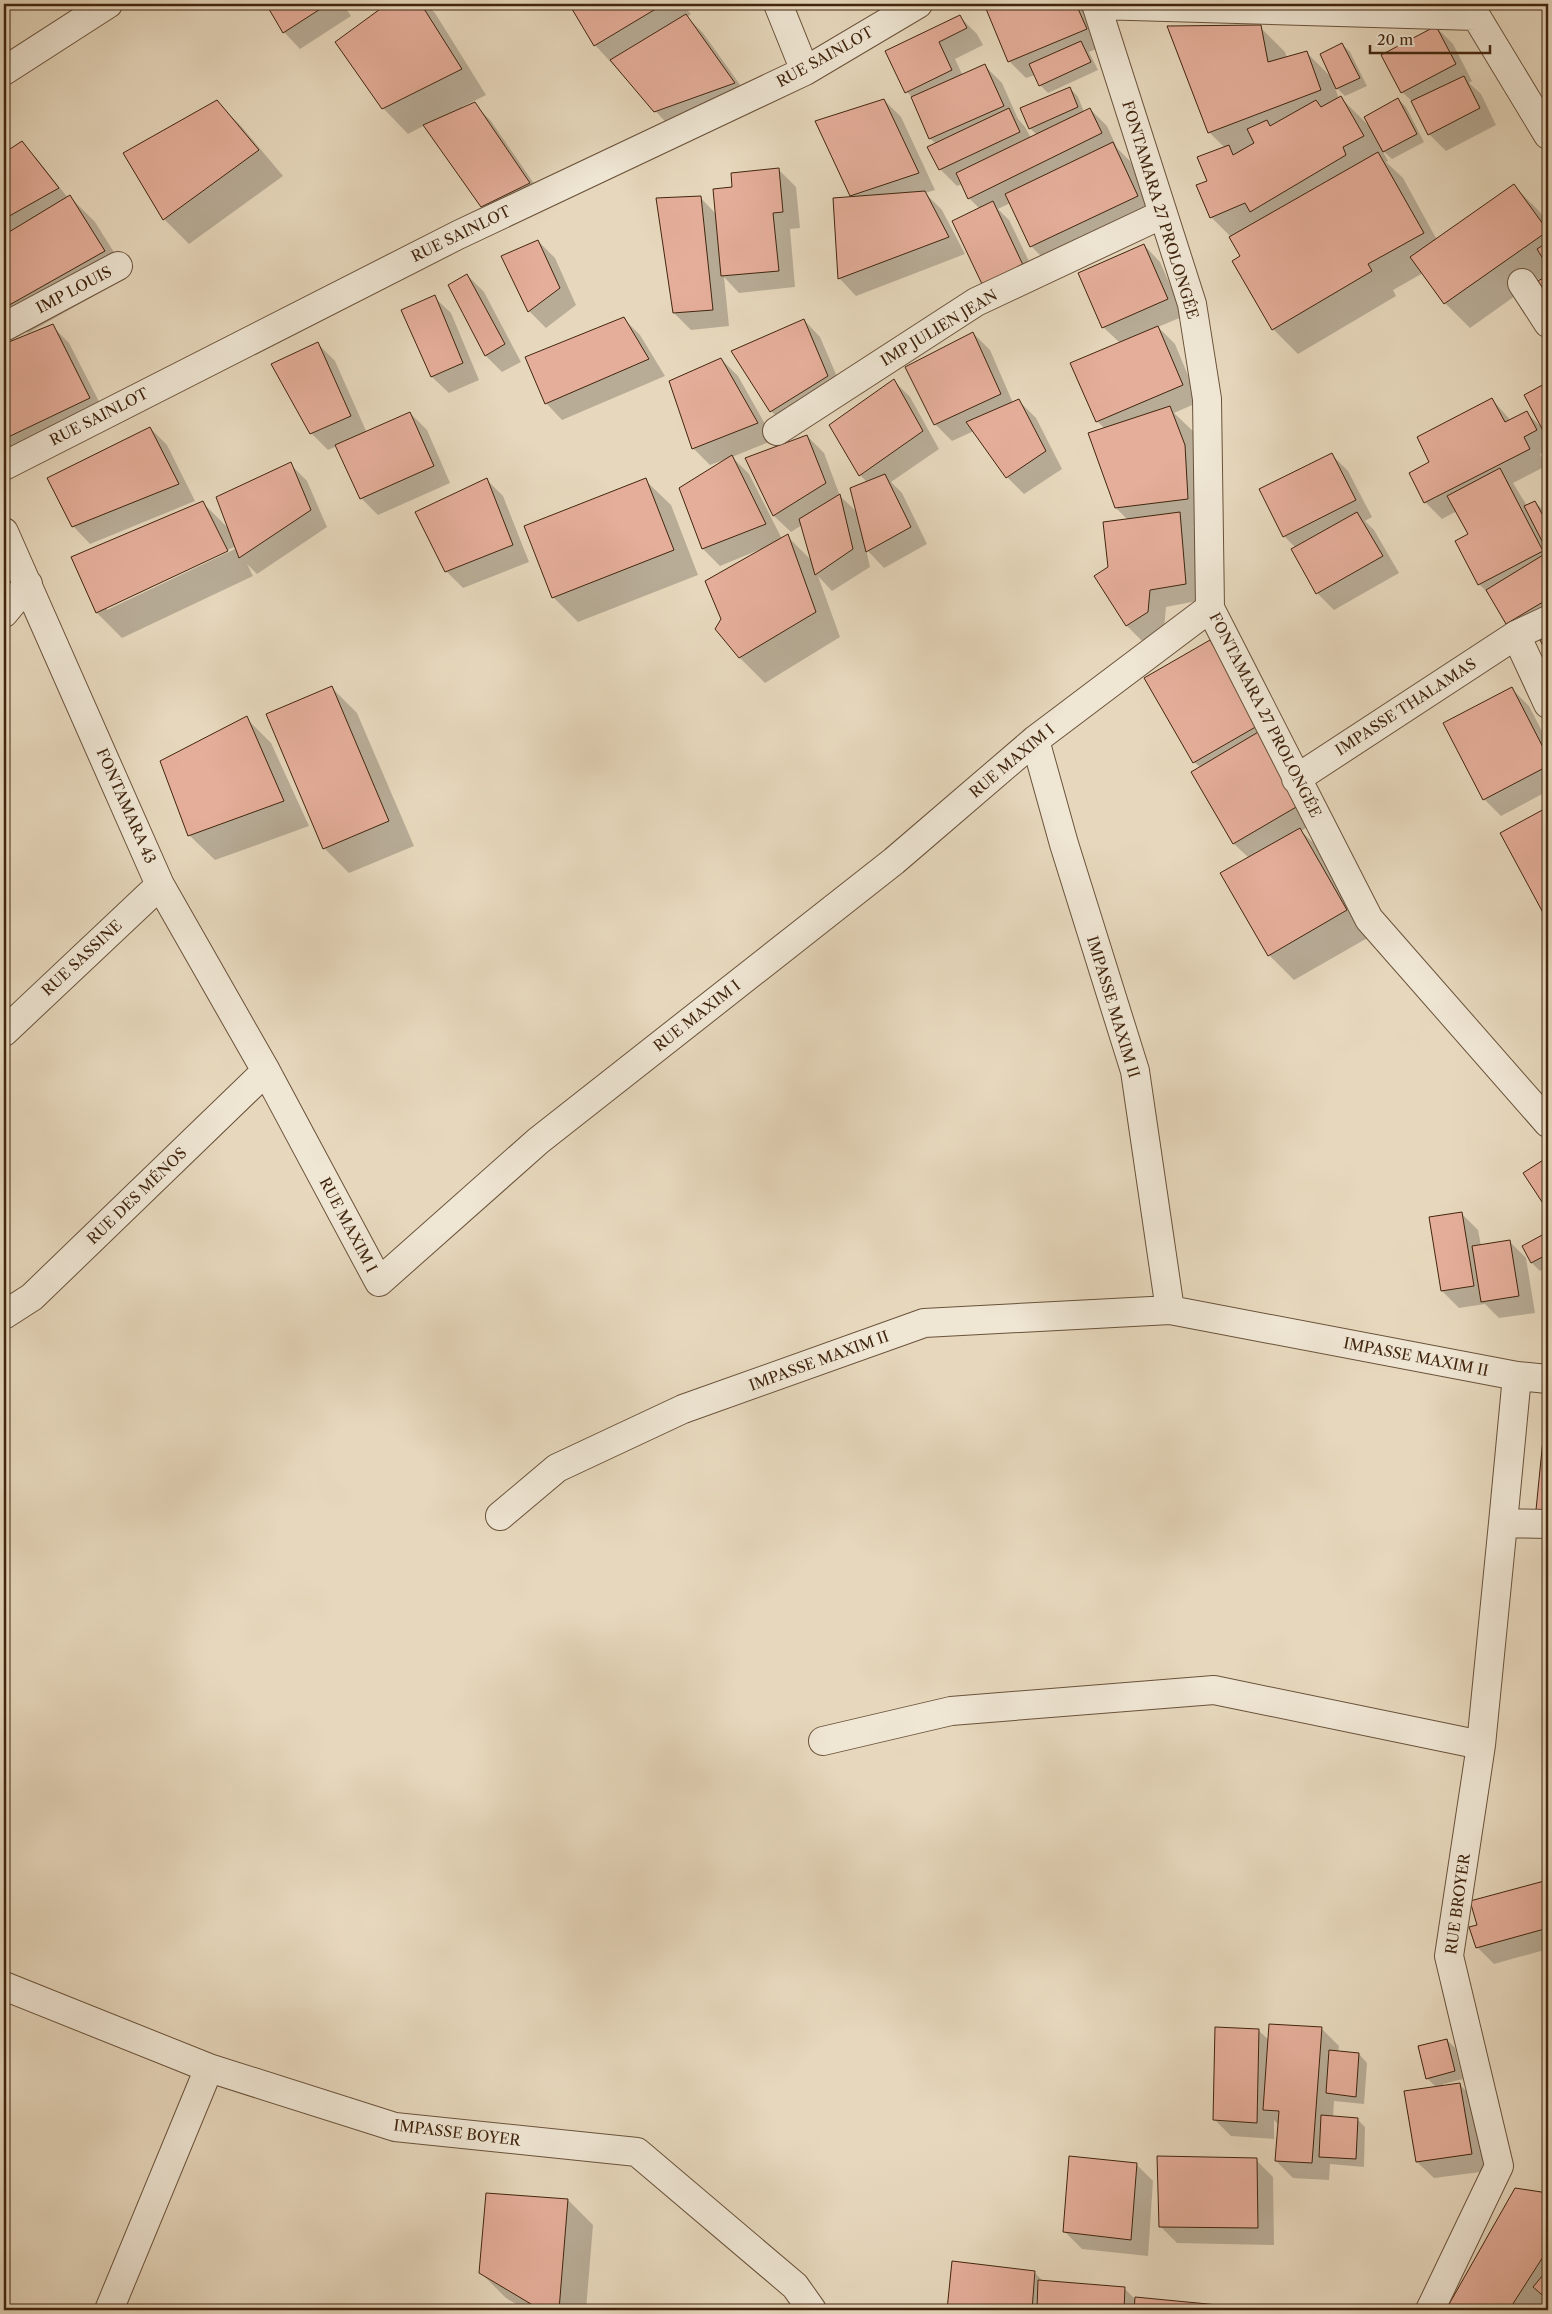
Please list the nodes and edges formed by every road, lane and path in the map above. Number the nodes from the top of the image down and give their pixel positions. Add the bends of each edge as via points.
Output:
1 (108, 4) edge
2 (778, 4) edge
3 (918, 4) edge
4 (1096, 4) edge
5 (4, 71) edge
6 (805, 72) junction
7 (1548, 135) edge
8 (1162, 214) junction
9 (118, 266) dead end
10 (1522, 283) dead end
11 (1548, 323) edge
12 (4, 327) edge
13 (777, 431) dead end
14 (4, 466) edge
15 (4, 532) edge
16 (28, 584) junction
17 (1210, 608) junction
18 (4, 613) edge
19 (1548, 620) edge
20 (1516, 635) junction
21 (1548, 704) edge
22 (1034, 740) junction
23 (1296, 779) junction
24 (160, 885) junction
25 (4, 1032) edge
26 (266, 1071) junction
27 (1548, 1123) edge
28 (1170, 1310) junction
29 (4, 1315) edge
30 (1517, 1376) junction
31 (1548, 1379) edge
32 (500, 1516) dead end
33 (1503, 1523) junction
34 (1548, 1524) edge
35 (823, 1741) dead end
36 (1481, 1745) junction
37 (4, 1986) edge
38 (209, 2068) junction
39 (109, 2310) edge
40 (812, 2310) edge
41 (1430, 2310) edge

1 - 5 street
2 - 6 street
3 - 6 street, RUE SAINLOT
4 - 7 street via 1476,16
4 - 8 street, FONTAMARA 27 PROLONGÉE
6 - 14 street, RUE SAINLOT via 458,235
8 - 13 street, IMP JULIEN JEAN via 976,302
8 - 17 street, FONTAMARA 27 PROLONGÉE via 1192,304 1207,399
9 - 12 street, IMP LOUIS
10 - 11 street
15 - 16 street, FONTAMARA 43
16 - 18 street
16 - 24 street, FONTAMARA 43
17 - 22 street, RUE MAXIM I
17 - 23 street, FONTAMARA 27 PROLONGÉE
19 - 20 street, IMPASSE THALAMAS
20 - 21 street
20 - 23 street, IMPASSE THALAMAS
22 - 26 street, RUE MAXIM I via 894,862 538,1141 379,1282
22 - 28 street, IMPASSE MAXIM II via 1135,1071
23 - 27 street, FONTAMARA 27 PROLONGÉE via 1369,919
24 - 25 street, RUE SASSINE
24 - 26 street, FONTAMARA 43
26 - 29 street, RUE DES MÉNOS via 32,1297
28 - 30 street, IMPASSE MAXIM II
28 - 32 street, IMPASSE MAXIM II via 924,1324 683,1409 557,1468
30 - 31 street, IMPASSE MAXIM II
30 - 33 street
33 - 34 street
33 - 36 street, RUE BROYER
35 - 36 street via 950,1711 1214,1690
36 - 41 street, RUE BROYER via 1449,1956 1499,2166
37 - 38 street, IMPASSE BOYER
38 - 39 street
38 - 40 street, IMPASSE BOYER via 395,2127 637,2152 795,2286

